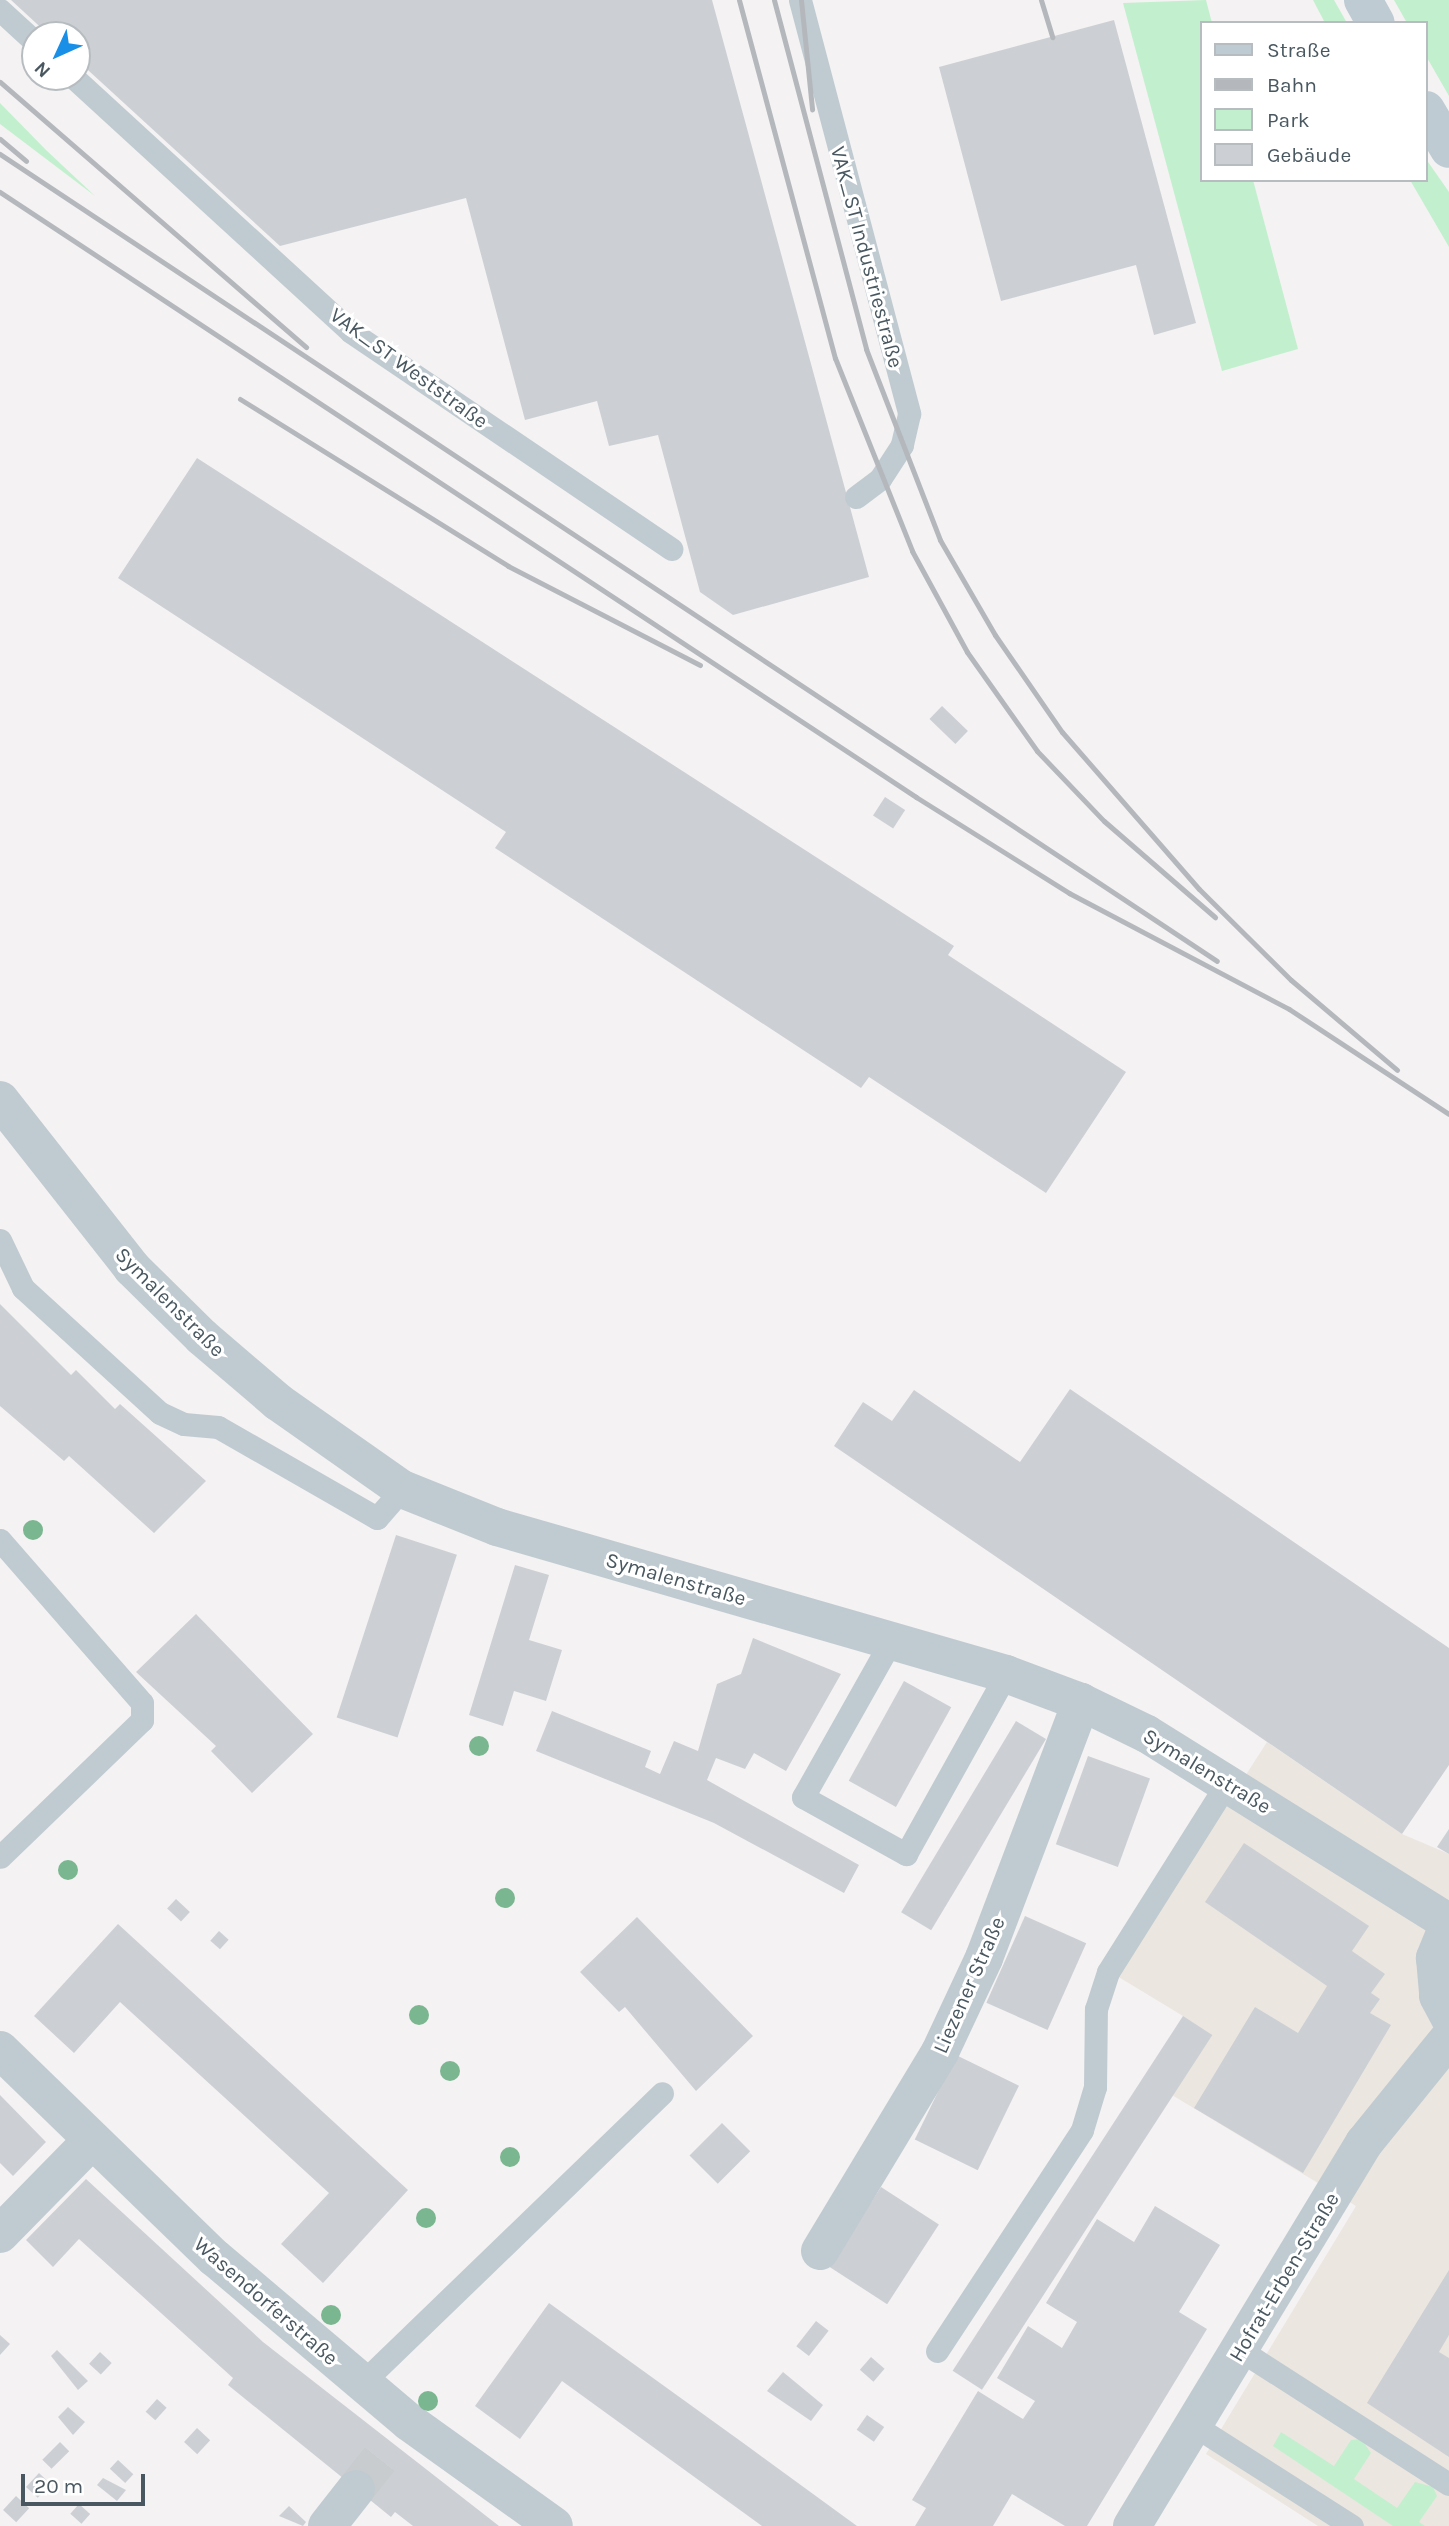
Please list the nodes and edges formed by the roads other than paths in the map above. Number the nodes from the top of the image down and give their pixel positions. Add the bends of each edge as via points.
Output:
1 (800, 0) edge
2 (1363, 0) edge
3 (0, 10) edge
4 (1375, 21) edge
5 (21, 29) edge
6 (89, 91) edge
7 (1428, 113) edge
8 (1449, 149) edge
9 (856, 497) dead end
10 (671, 549) dead end
11 (0, 1100) edge
12 (0, 1240) edge
13 (402, 1489) junction
14 (0, 1540) edge
15 (891, 1641) junction
16 (1006, 1674) junction
17 (1081, 1702) junction
18 (1227, 1783) junction
19 (0, 1857) edge
20 (1449, 1923) edge
21 (1449, 2017) edge
22 (1449, 2038) edge
23 (0, 2050) edge
24 (662, 2093) dead end
25 (90, 2142) junction
26 (0, 2234) edge
27 (820, 2251) dead end
28 (1240, 2350) junction
29 (937, 2351) dead end
30 (362, 2383) junction
31 (1195, 2426) junction
32 (1449, 2484) edge
33 (356, 2489) tunnel mouth
34 (327, 2526) edge
35 (554, 2526) edge
36 (1132, 2526) edge
37 (1352, 2526) edge

1 - 9 lane, VAK_ST Industriestraße via 909,414 902,445 880,479
2 - 4 street
3 - 5 lane
6 - 10 lane, VAK_ST Weststraße via 351,332
7 - 8 street
11 - 13 street, Symalenstraße via 54,1175 185,1320 278,1402
12 - 13 lane via 23,1288 160,1413 184,1424 218,1427 377,1518
13 - 15 street, Symalenstraße via 472,1519
14 - 19 lane via 142,1703 142,1720
15 - 16 street, Symalenstraße
15 - 16 lane via 803,1797 906,1854
16 - 17 street, Symalenstraße
17 - 18 street, Symalenstraße
17 - 27 street, Liezener Straße via 951,2028
18 - 20 street, Symalenstraße
18 - 29 lane via 1108,1972 1096,2009 1095,2087 1082,2130
20 - 21 street via 1435,1958 1438,1996
22 - 28 street, Hofrat-Erben-Straße via 1364,2143
23 - 25 street, Wasendorferstraße
24 - 30 lane
25 - 26 street
25 - 30 street, Wasendorferstraße
28 - 31 street, Hofrat-Erben-Straße
28 - 32 lane
30 - 35 street, Wasendorferstraße via 400,2434
31 - 36 street, Hofrat-Erben-Straße
31 - 37 lane
33 - 34 street

